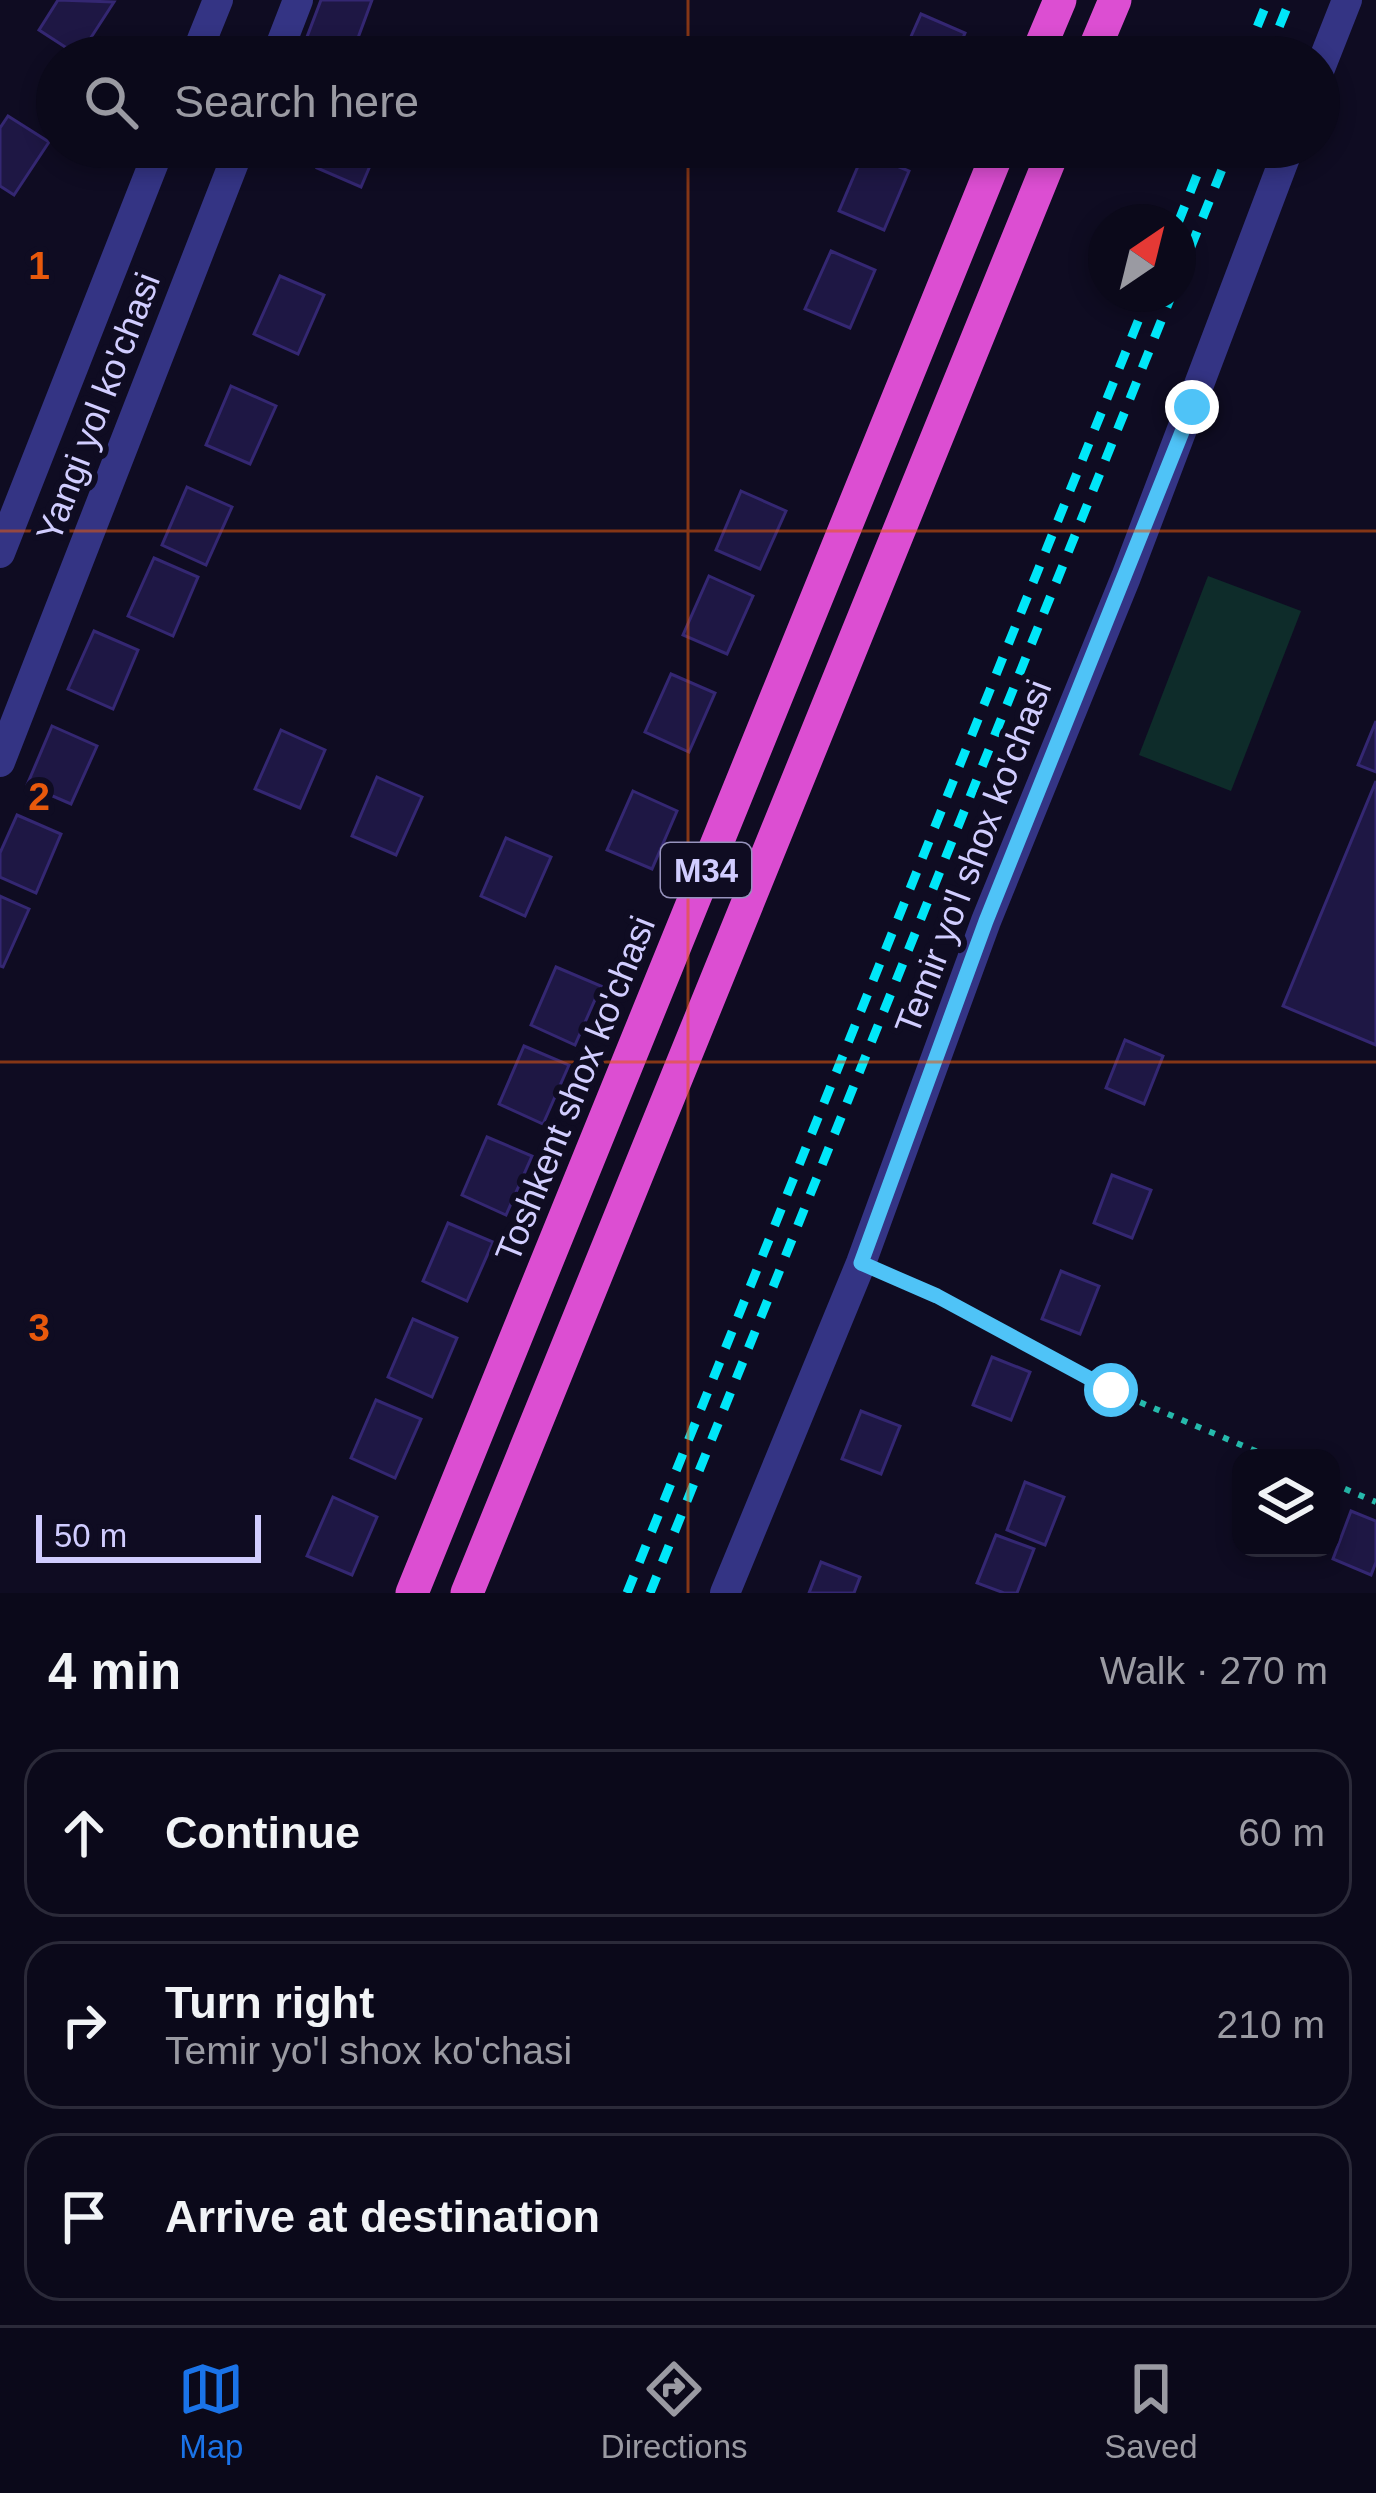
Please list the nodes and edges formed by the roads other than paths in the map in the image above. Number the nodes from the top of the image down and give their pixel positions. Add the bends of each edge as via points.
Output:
1 (218, 0) edge
2 (298, 0) edge
3 (1060, 0) edge
4 (1114, 0) edge
5 (1347, 0) edge
6 (203, 36) edge
7 (283, 36) edge
8 (1045, 36) edge
9 (1099, 36) edge
10 (1333, 36) edge
11 (152, 168) edge
12 (232, 168) edge
13 (991, 168) edge
14 (1045, 168) edge
15 (1281, 168) edge
16 (0, 553) edge
17 (0, 762) edge
18 (412, 1593) edge
19 (467, 1593) edge
20 (725, 1593) edge

1 - 6 street
2 - 7 street
3 - 8 highway
4 - 9 highway
5 - 10 street
11 - 16 street
12 - 17 street, Yangi yol ko'chasi
13 - 18 highway, Toshkent shox ko'chasi / M34
14 - 19 highway, M34
15 - 20 street, Temir yo'l shox ko'chasi via 861,1263

